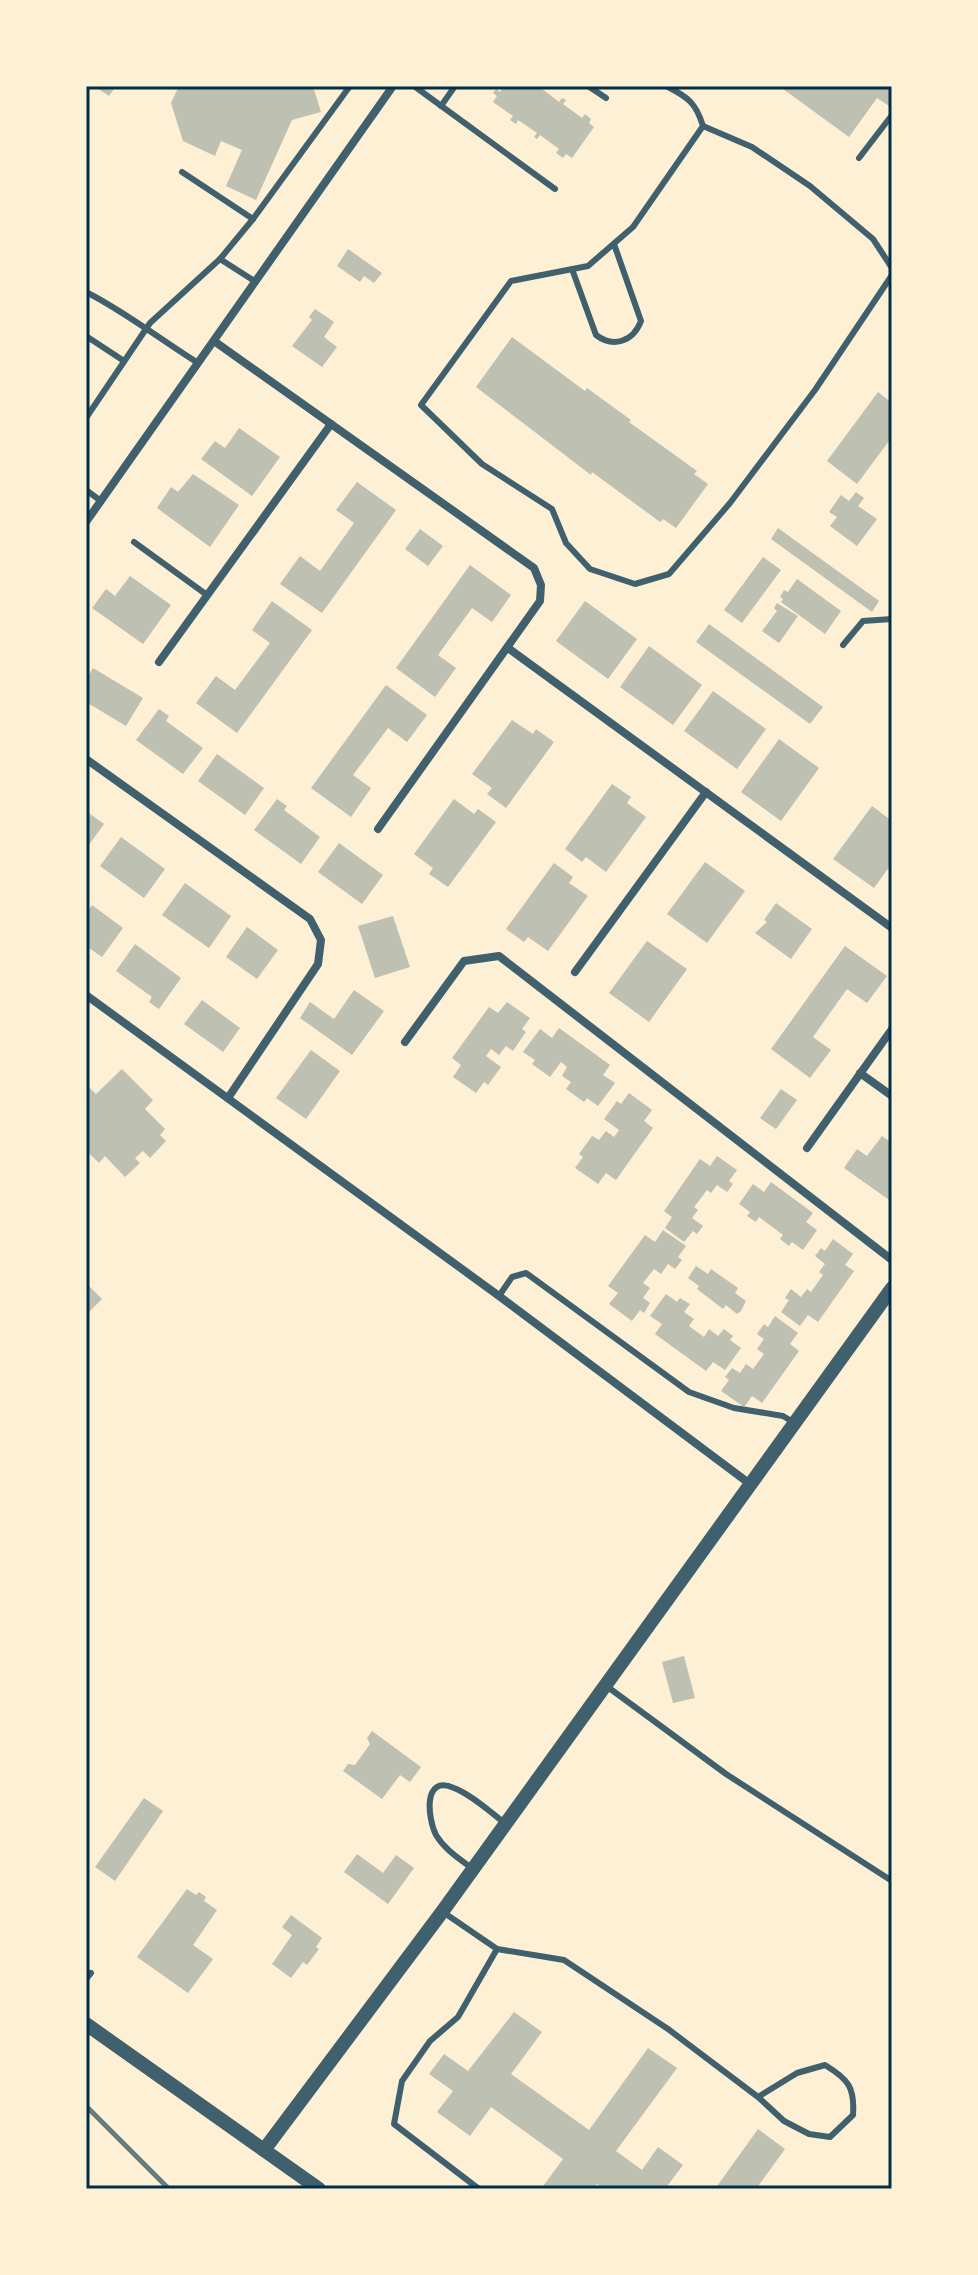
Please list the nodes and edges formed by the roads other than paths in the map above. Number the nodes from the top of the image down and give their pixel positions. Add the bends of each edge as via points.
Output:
1 (350, 86) edge
2 (393, 86) edge
3 (414, 86) edge
4 (455, 86) edge
5 (588, 86) edge
6 (666, 86) edge
7 (682, 90) edge
8 (606, 98) dead end
9 (441, 106) junction
10 (892, 115) edge
11 (703, 126) junction
12 (859, 158) dead end
13 (182, 172) dead end
14 (555, 189) dead end
15 (253, 219) junction
16 (614, 244) junction
17 (220, 259) junction
18 (892, 268) edge
19 (572, 269) junction
20 (892, 275) edge
21 (256, 282) junction
22 (86, 292) edge
23 (145, 330) junction
24 (86, 336) edge
25 (214, 341) junction
26 (124, 361) junction
27 (198, 363) junction
28 (86, 418) edge
29 (331, 424) junction
30 (86, 490) edge
31 (101, 501) junction
32 (86, 522) edge
33 (134, 542) dead end
34 (207, 595) junction
35 (892, 619) edge
36 (843, 645) dead end
37 (508, 648) junction
38 (159, 662) dead end
39 (86, 759) edge
40 (706, 792) junction
41 (378, 829) dead end
42 (892, 928) edge
43 (575, 972) dead end
44 (86, 995) edge
45 (892, 1029) edge
46 (405, 1042) dead end
47 (860, 1073) junction
48 (892, 1096) edge
49 (228, 1098) junction
50 (807, 1148) dead end
51 (892, 1260) edge
52 (892, 1288) edge
53 (499, 1296) junction
54 (795, 1424) junction
55 (750, 1484) junction
56 (605, 1685) junction
57 (506, 1824) junction
58 (473, 1869) junction
59 (892, 1881) edge
60 (442, 1912) junction
61 (497, 1949) junction
62 (86, 2024) edge
63 (758, 2097) junction
64 (264, 2150) junction
65 (319, 2189) edge
66 (479, 2189) edge

1 - 15 lane
2 - 21 street
3 - 9 lane
4 - 9 lane
5 - 8 lane
6 - 7 lane
7 - 11 lane via 697,107
9 - 14 lane
10 - 12 lane
11 - 16 lane via 633,227
11 - 18 lane via 752,147 810,186 873,239
13 - 15 lane
15 - 17 lane
16 - 19 lane via 588,266
16 - 19 lane via 641,321 627,339 615,343 596,335
17 - 21 lane
17 - 23 lane
19 - 20 lane via 511,281 421,405 482,464 552,509 566,543 590,569 635,584 669,574 730,503
21 - 25 street
22 - 23 lane
23 - 26 lane
23 - 27 lane
24 - 26 lane
25 - 27 street
25 - 29 street
26 - 28 lane
27 - 31 street
29 - 34 street
29 - 37 street via 534,568 540,601
30 - 31 lane
31 - 32 street
33 - 34 lane
34 - 38 street
35 - 36 lane via 863,621
37 - 40 street
37 - 41 street
39 - 49 street via 310,919 321,940 318,964
40 - 42 street
40 - 43 street
44 - 49 street
45 - 47 street
46 - 51 street via 464,961 499,956
47 - 48 street
47 - 50 street
49 - 53 street
52 - 54 street
53 - 54 lane via 512,1277 526,1273 689,1392 734,1408 783,1416
53 - 55 street
54 - 55 street
55 - 56 street
56 - 57 street
56 - 59 lane via 726,1774
57 - 58 street
57 - 58 lane via 454,1788 442,1785 430,1794 436,1834
58 - 60 street
60 - 61 lane
60 - 64 street
61 - 63 lane via 564,1960
61 - 66 lane via 458,2017 430,2041 402,2081 394,2124
62 - 64 street
63 - 63 lane via 784,2121 809,2134 830,2137 853,2115 854,2097 845,2077 825,2065 797,2073
64 - 65 street

